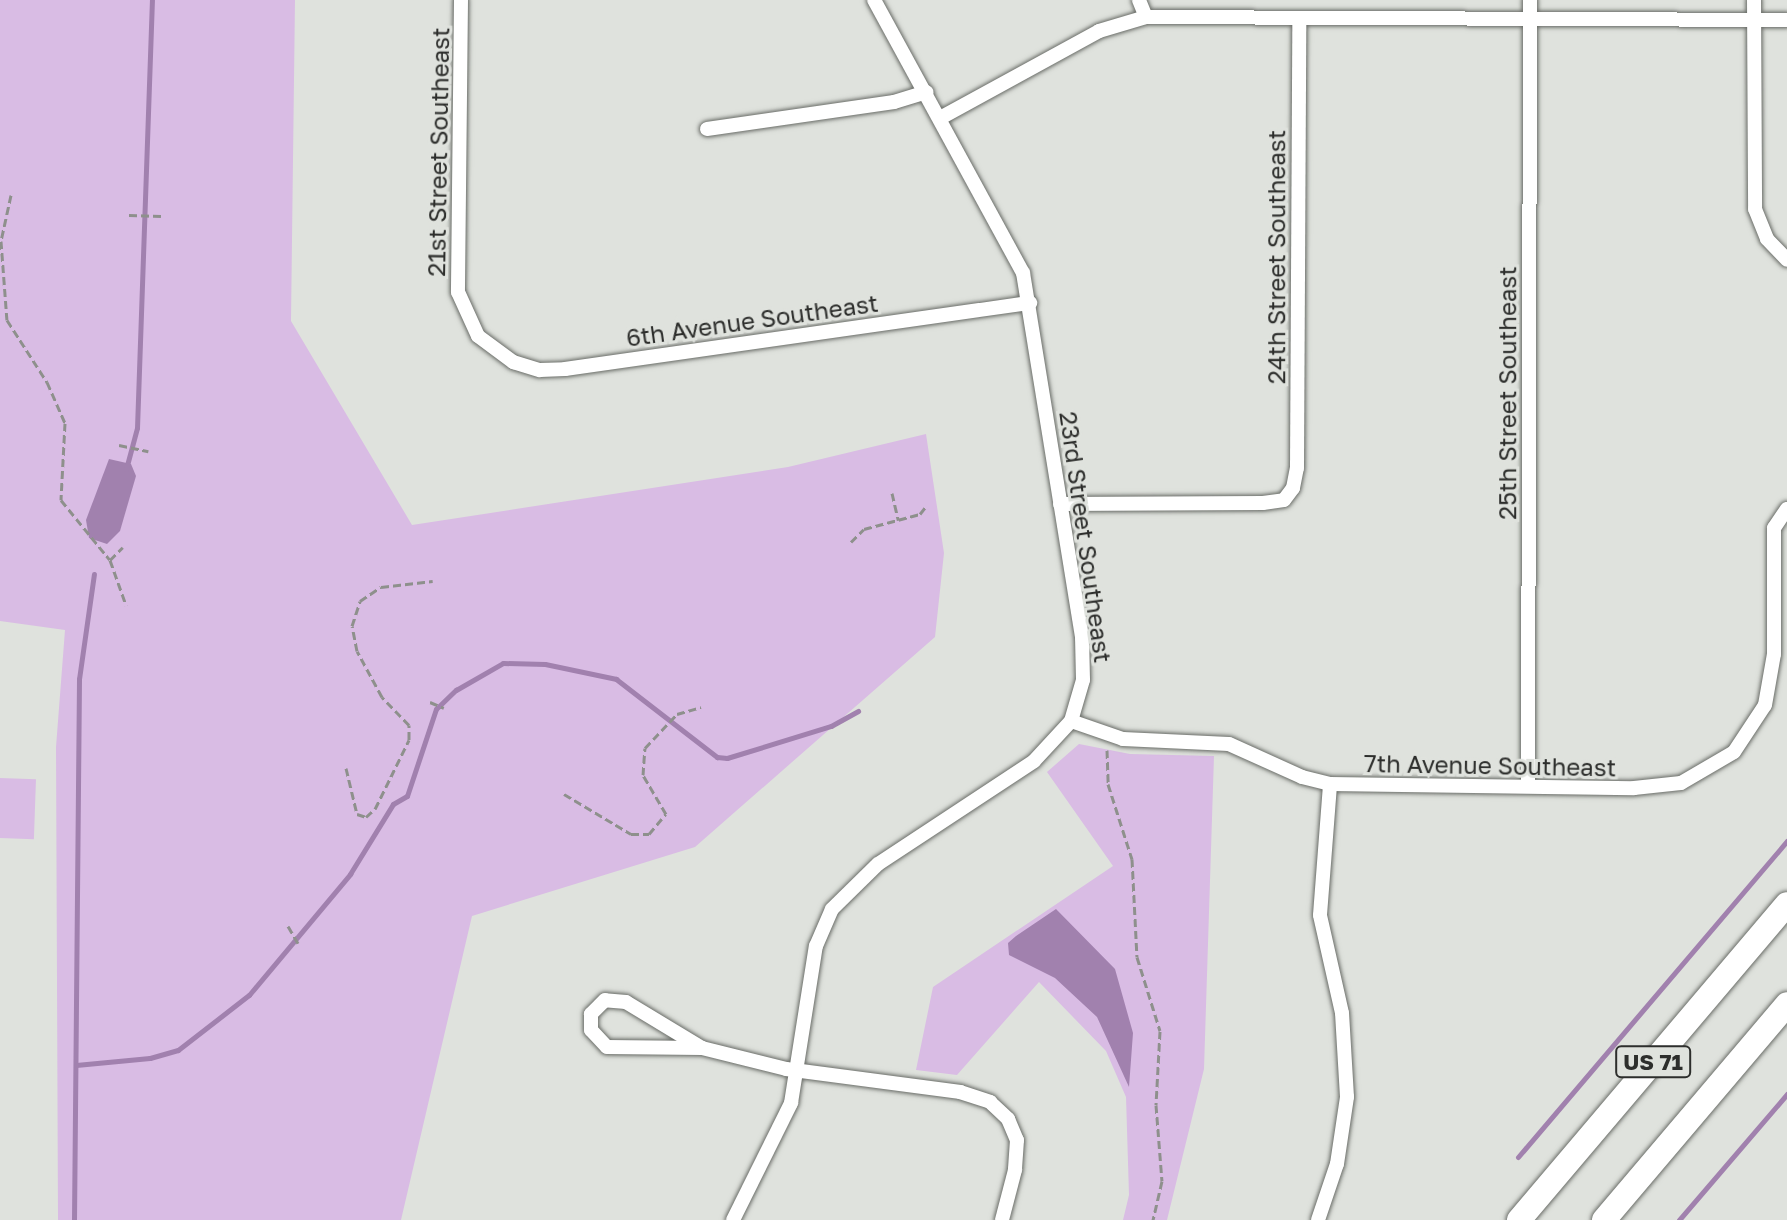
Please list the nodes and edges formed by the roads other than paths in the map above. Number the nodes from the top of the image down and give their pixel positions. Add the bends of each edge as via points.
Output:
1 (461, 0) edge
2 (874, 0) edge
3 (1139, 0) edge
4 (1530, 0) edge
5 (1754, 0) edge
6 (1146, 17) junction
7 (1299, 18) junction
8 (1754, 19) junction
9 (1787, 20) edge
10 (1530, 21) junction
11 (927, 92) junction
12 (942, 117) junction
13 (707, 129) dead end
14 (1785, 258) edge
15 (1030, 303) junction
16 (486, 344) joint
17 (1060, 504) junction
18 (1787, 509) edge
19 (1787, 568) edge
20 (1773, 585) junction
21 (1071, 721) junction
22 (1330, 784) junction
23 (1528, 786) junction
24 (1787, 904) edge
25 (1787, 1004) edge
26 (702, 1048) junction
27 (799, 1071) junction
28 (733, 1220) edge
29 (1002, 1220) edge
30 (1318, 1220) edge
31 (1519, 1220) edge
32 (1606, 1220) edge

1 - 16 street, 21st Street Southeast via 456,270 466,316
2 - 11 street, 23rd Street Southeast
3 - 6 street
4 - 10 street, 25th Street Southeast
5 - 8 street
6 - 7 street
6 - 12 street via 1099,31
7 - 10 street
7 - 17 street, 24th Street Southeast via 1297,468 1290,494 1263,503
8 - 9 street
8 - 10 street
8 - 14 street via 1755,209 1761,230
10 - 23 street, 25th Street Southeast
11 - 12 street, 23rd Street Southeast
11 - 13 street via 894,102
12 - 15 street, 23rd Street Southeast via 1019,263
15 - 16 street, 6th Avenue Southeast via 565,369 527,367
15 - 17 street, 23rd Street Southeast
17 - 21 street, 23rd Street Southeast via 1083,652 1083,680
18 - 20 street, 7th Avenue Southeast via 1774,528
19 - 20 street
20 - 23 street, 7th Avenue Southeast via 1773,673 1765,705 1750,734 1717,766 1660,787
21 - 22 street, 7th Avenue Southeast via 1108,736 1229,744
21 - 27 street, 23rd Street Southeast via 1013,777 878,864 839,899 816,946
22 - 23 street, 7th Avenue Southeast
22 - 30 street via 1320,915 1342,1013 1347,1097 1337,1164
24 - 31 highway, US 71
25 - 32 highway, US 71
26 - 26 street via 607,1047 595,1038 591,1014 605,1000 626,1002
26 - 27 street
27 - 28 street, 23rd Street Southeast via 787,1114
27 - 29 street via 960,1092 990,1102 1008,1119 1018,1150

